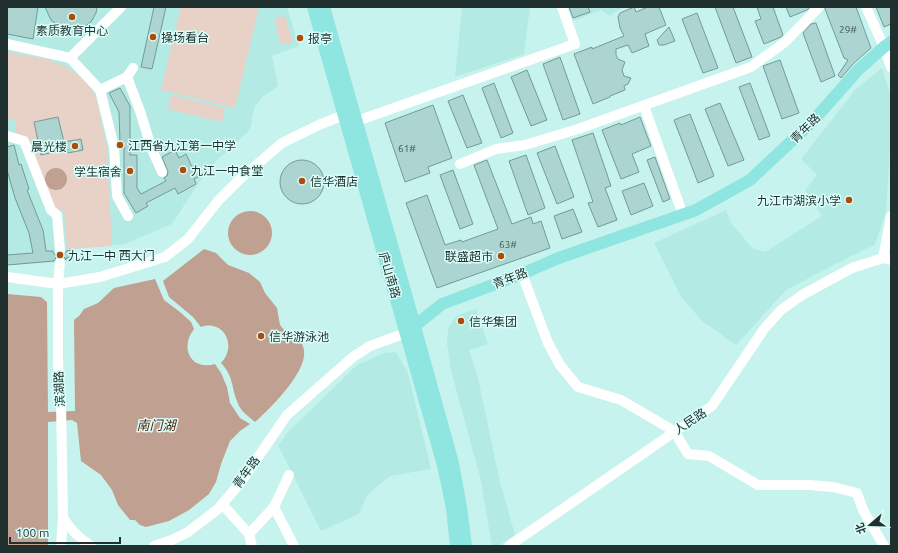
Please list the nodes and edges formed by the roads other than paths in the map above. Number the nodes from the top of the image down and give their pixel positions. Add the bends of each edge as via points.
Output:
1 (121, 7) edge
2 (313, 7) edge
3 (324, 7) edge
4 (562, 7) edge
5 (819, 7) edge
6 (866, 7) edge
7 (7, 44) edge
8 (887, 44) edge
9 (70, 58) junction
10 (891, 67) edge
11 (100, 90) junction
12 (644, 106) junction
13 (344, 115) junction
14 (357, 121) junction
15 (7, 136) edge
16 (460, 164) dead end
17 (162, 172) dead end
18 (683, 215) junction
19 (128, 216) dead end
20 (891, 216) edge
21 (887, 259) edge
22 (522, 274) junction
23 (7, 277) edge
24 (58, 284) junction
25 (410, 330) junction
26 (674, 431) junction
27 (289, 474) dead end
28 (222, 504) junction
29 (274, 507) junction
30 (63, 517) junction
31 (248, 534) junction
32 (61, 546) edge
33 (91, 546) edge
34 (154, 546) edge
35 (252, 546) edge
36 (294, 546) edge
37 (456, 546) edge
38 (466, 546) edge
39 (509, 546) edge
40 (884, 546) edge

1 - 9 street
2 - 13 main road, 庐山南路
3 - 14 main road, 庐山南路
4 - 14 street via 575,44
5 - 12 street via 785,42 751,67
6 - 8 street
7 - 9 street
8 - 10 street
8 - 18 main road, 青年路 via 859,69 812,122 750,180
9 - 11 street
11 - 17 street via 130,72 151,147
11 - 19 street via 114,147 117,196
12 - 16 street via 525,146 496,149
12 - 18 street
13 - 24 street via 315,126 282,144 239,180 188,239 165,257 100,277
13 - 25 main road, 庐山南路
14 - 25 main road, 庐山南路
15 - 24 street, 滨湖路 via 24,141 51,210 57,215 60,256
18 - 22 main road, 青年路 via 556,259
20 - 21 street
21 - 26 street, 人民路 via 852,268 802,295 781,310 764,329 712,406
22 - 25 main road, 青年路 via 442,304
22 - 26 street via 548,343 560,366 578,387 621,400
23 - 24 street
24 - 30 street, 滨湖路
25 - 28 street, 青年路 via 370,346 353,357 287,416 241,482
25 - 37 main road, 庐山南路 via 443,465 452,508
25 - 38 main road, 庐山南路 via 453,463
26 - 39 street, 人民路
26 - 40 street via 688,454 709,456 758,485 810,485 857,493 863,510
27 - 29 street
28 - 31 street
28 - 34 street, 青年路 via 188,532
29 - 31 street
29 - 36 street
30 - 32 street, 滨湖路
30 - 33 street via 67,525
31 - 35 street

